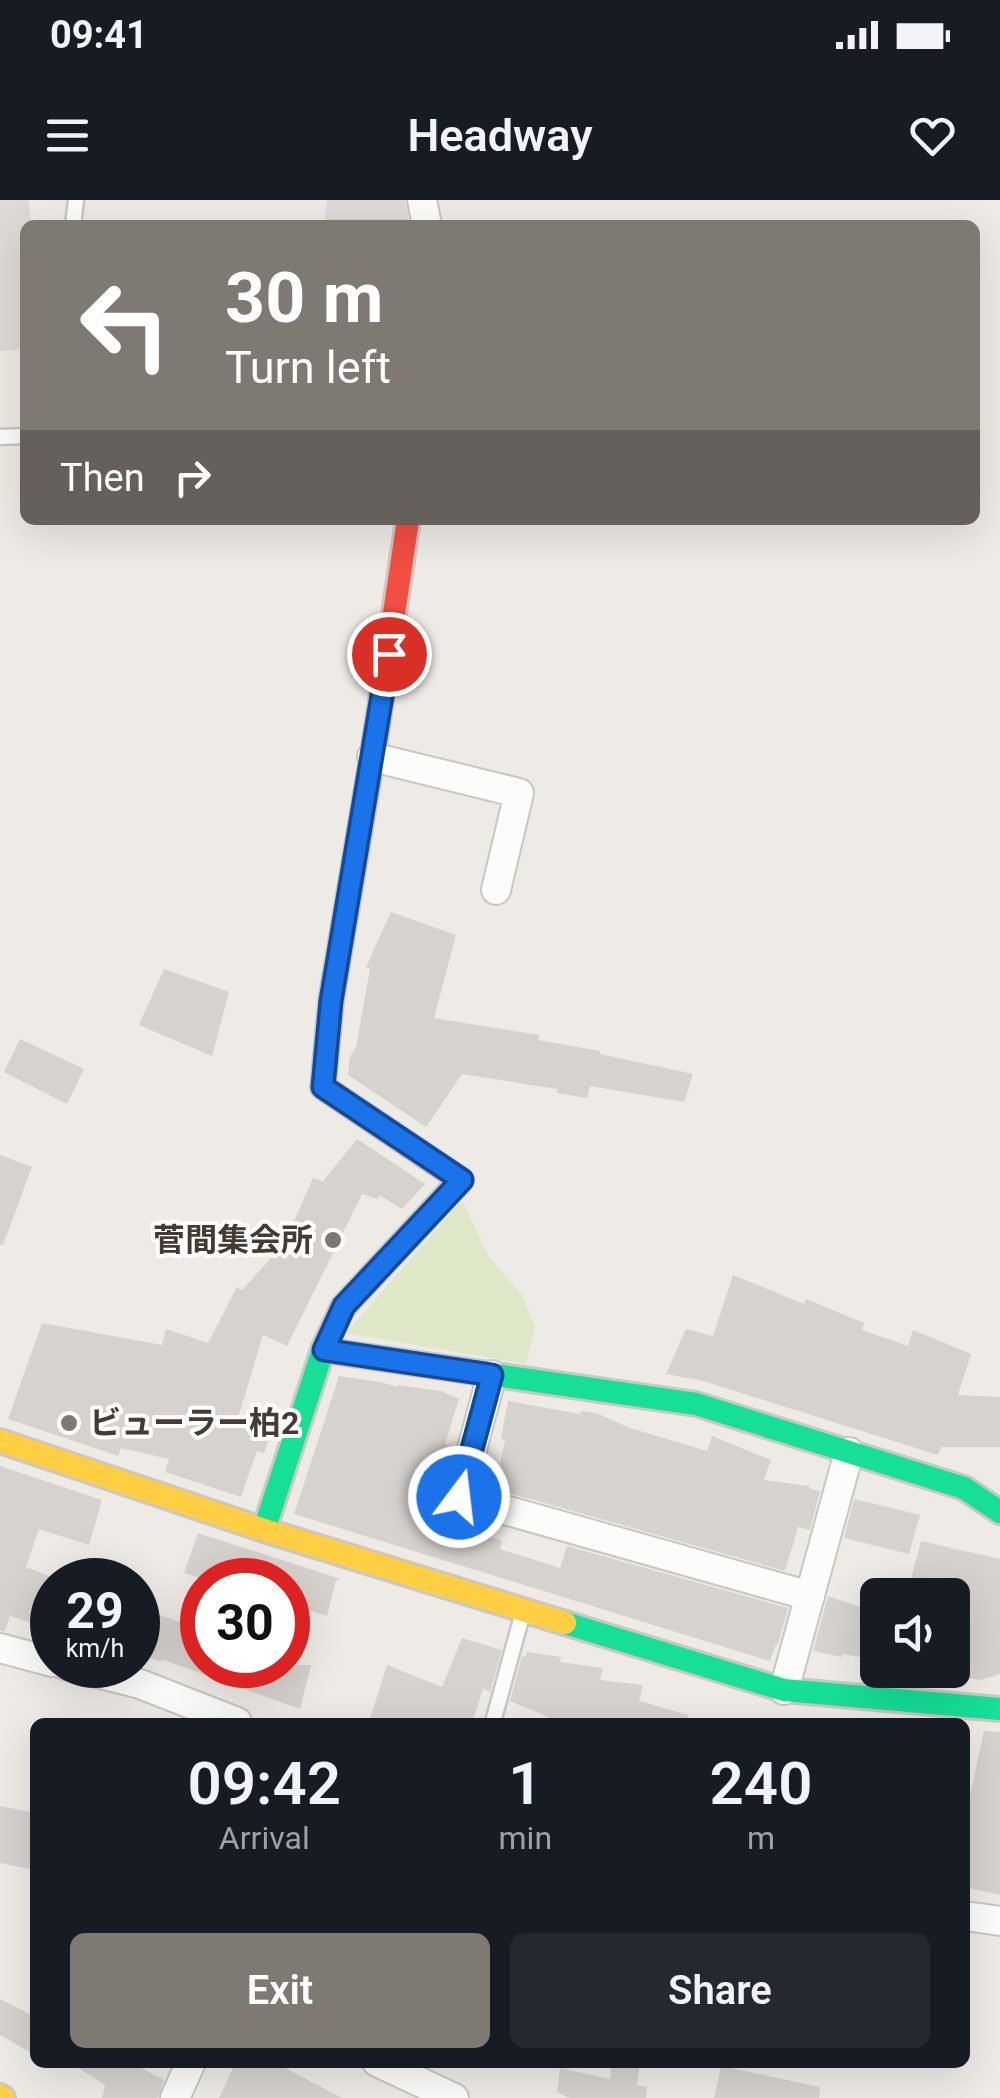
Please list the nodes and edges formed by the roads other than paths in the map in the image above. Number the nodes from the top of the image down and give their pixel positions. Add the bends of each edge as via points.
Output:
1 (407, 525) edge
2 (372, 757) junction
3 (496, 890) dead end
4 (324, 1350) junction
5 (492, 1375) junction
6 (0, 1441) edge
7 (849, 1452) junction
8 (1000, 1512) edge
9 (264, 1530) junction
10 (810, 1596) junction
11 (524, 1610) junction
12 (0, 1648) edge
13 (30, 1656) edge
14 (150, 1688) edge
15 (784, 1690) junction
16 (1000, 1709) edge
17 (226, 1718) edge
18 (494, 1718) edge
19 (970, 1917) edge
20 (1000, 1921) edge
21 (188, 2068) edge
22 (390, 2068) edge
23 (175, 2098) edge
24 (454, 2098) edge

1 - 2 street
2 - 3 street via 519,794
2 - 4 street via 323,1087 462,1180 344,1306
4 - 5 street
4 - 9 street
5 - 7 street via 696,1404
5 - 10 street via 459,1497
6 - 9 street
7 - 8 street via 964,1488
7 - 10 street
9 - 11 street
10 - 15 street
11 - 15 street
11 - 18 lane
12 - 13 street
14 - 17 street
15 - 16 street
19 - 20 street
21 - 23 street
22 - 24 street

